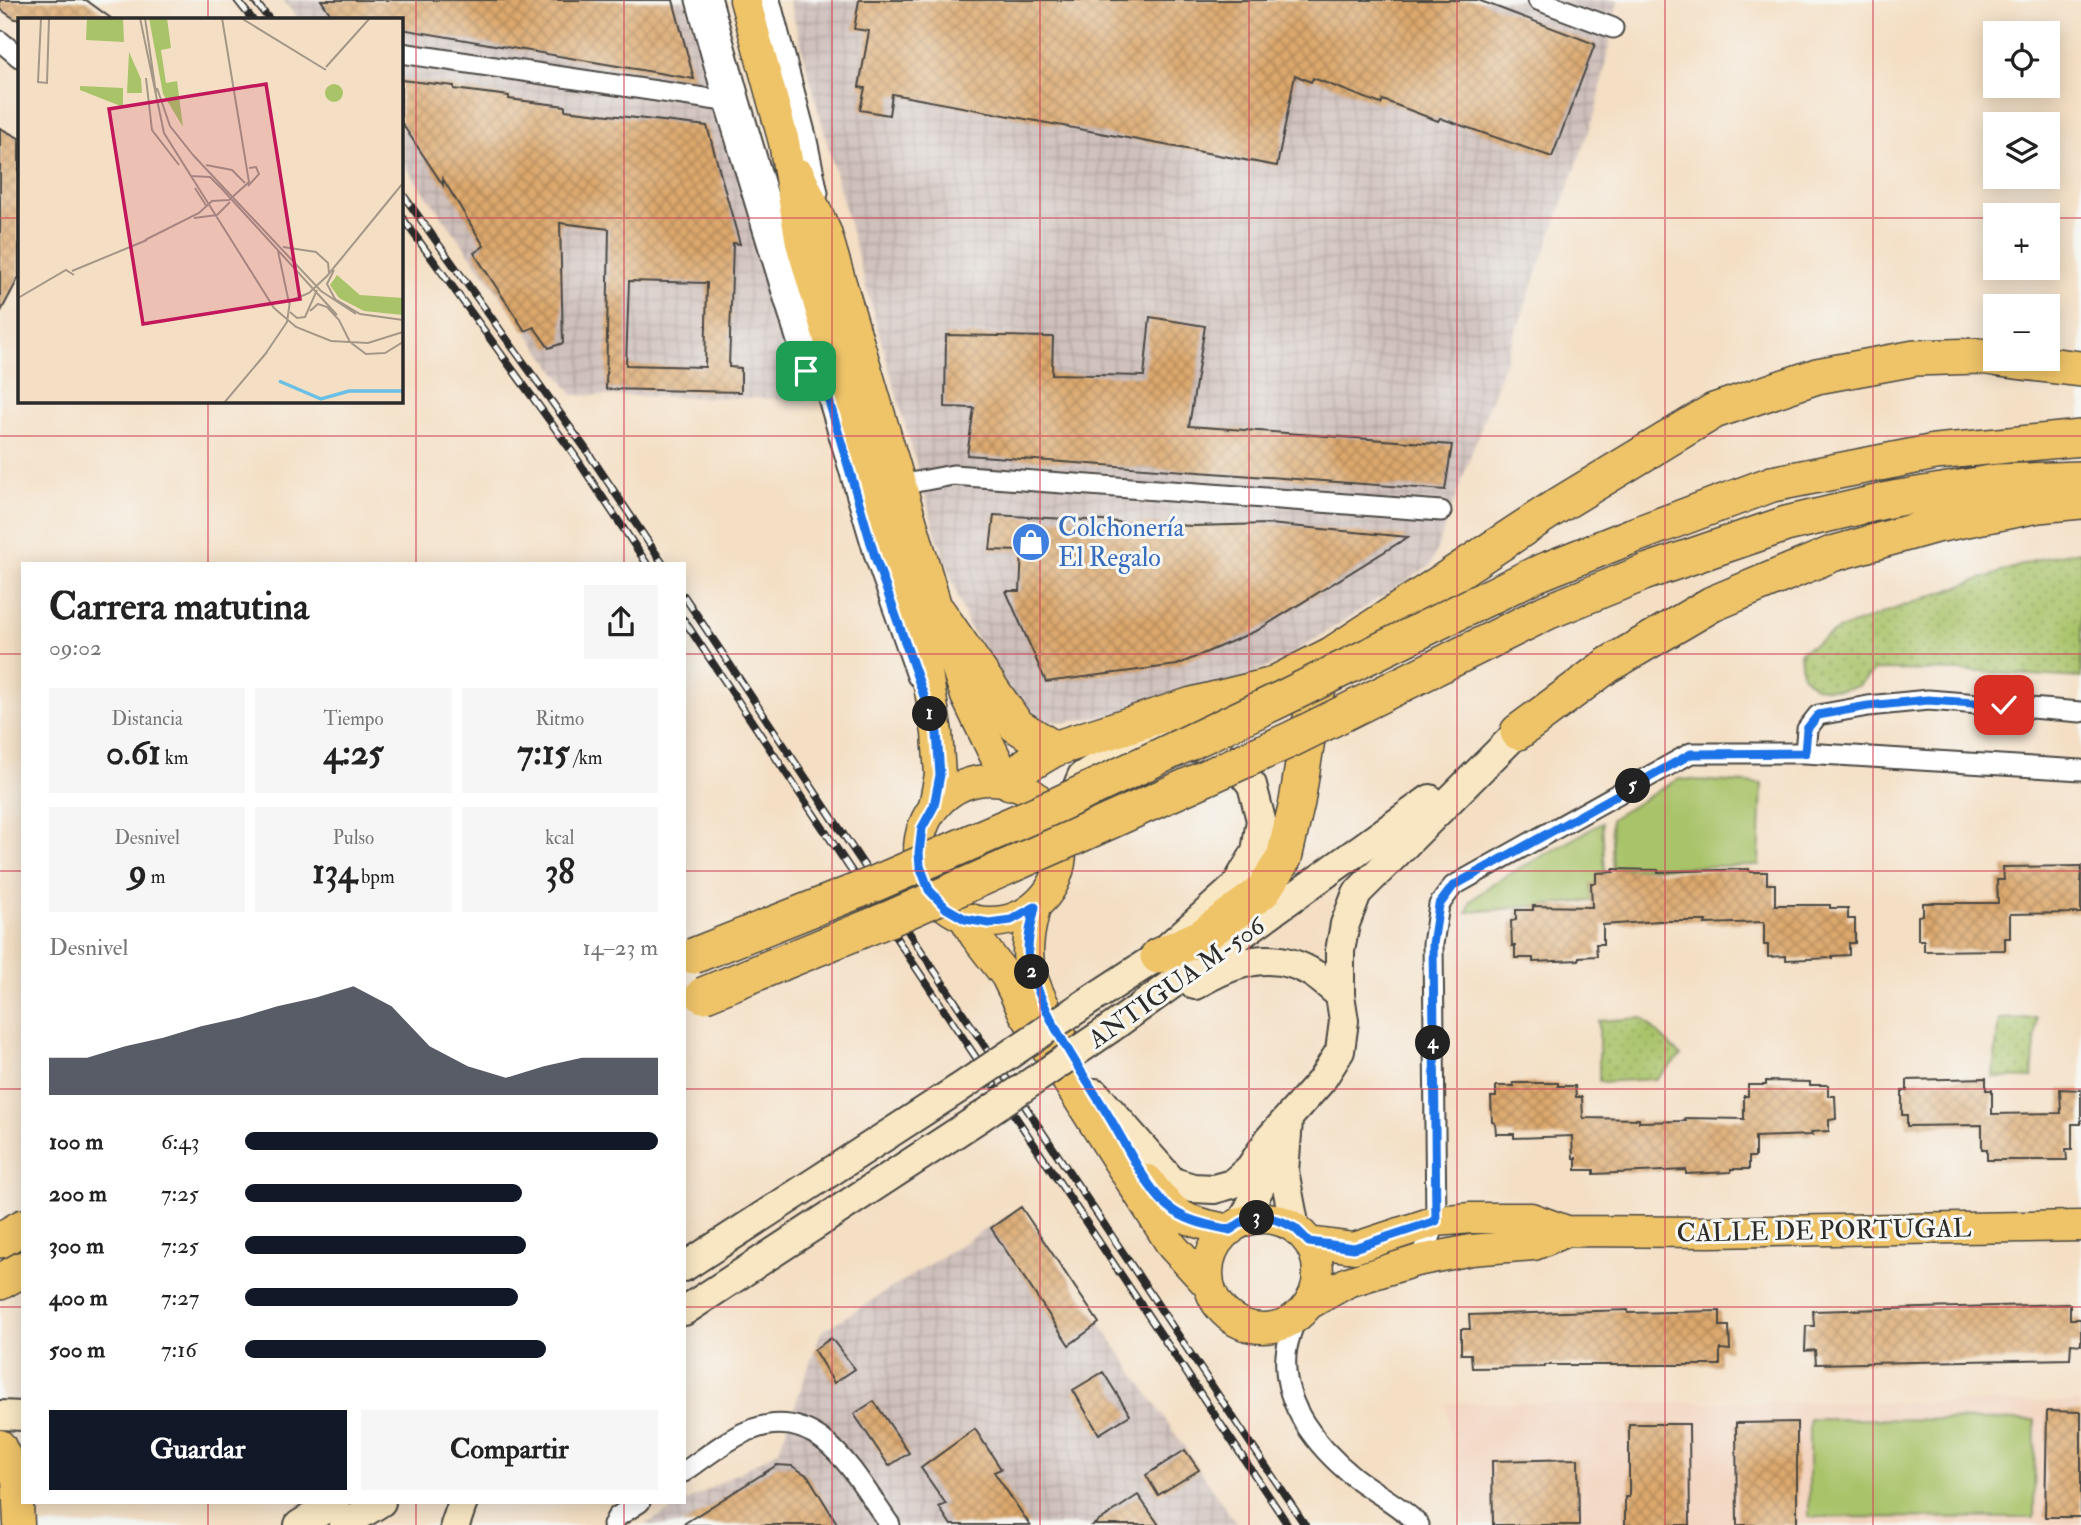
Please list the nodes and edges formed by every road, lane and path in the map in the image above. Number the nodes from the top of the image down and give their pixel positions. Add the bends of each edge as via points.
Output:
1 (696, 0) edge
2 (712, 0) edge
3 (745, 0) edge
4 (770, 0) edge
5 (1538, 0) edge
6 (1613, 28) dead end
7 (0, 41) edge
8 (402, 53) edge
9 (18, 56) edge
10 (724, 101) junction
11 (784, 142) junction
12 (826, 232) junction
13 (1983, 357) edge
14 (2060, 366) edge
15 (2081, 369) edge
16 (824, 384) junction
17 (2081, 438) edge
18 (2081, 479) edge
19 (900, 485) junction
20 (2081, 501) edge
21 (1441, 511) dead end
22 (938, 612) junction
23 (1331, 655) junction
24 (2081, 712) edge
25 (1518, 732) junction
26 (937, 733) junction
27 (1054, 750) junction
28 (1805, 753) junction
29 (2081, 770) edge
30 (1008, 782) junction
31 (934, 806) junction
32 (1060, 839) junction
33 (1035, 907) junction
34 (965, 919) junction
35 (1158, 956) junction
36 (689, 958) edge
37 (1340, 995) junction
38 (693, 998) edge
39 (1111, 1028) junction
40 (1095, 1093) junction
41 (1279, 1130) junction
42 (1436, 1221) junction
43 (1236, 1226) junction
44 (2081, 1226) edge
45 (21, 1228) edge
46 (1567, 1231) junction
47 (1302, 1235) junction
48 (0, 1240) edge
49 (1416, 1261) junction
50 (686, 1267) edge
51 (21, 1270) edge
52 (0, 1282) edge
53 (1209, 1286) junction
54 (686, 1310) edge
55 (1303, 1311) junction
56 (0, 1415) edge
57 (21, 1416) edge
58 (0, 1445) edge
59 (686, 1471) edge
60 (333, 1504) edge
61 (378, 1504) edge
62 (462, 1504) edge
63 (637, 1504) edge
64 (19, 1525) edge
65 (299, 1525) edge
66 (344, 1525) edge
67 (454, 1525) edge
68 (613, 1525) edge
69 (890, 1525) edge
70 (1419, 1525) edge

1 - 10 street
2 - 16 street
3 - 11 main road
4 - 12 street
5 - 6 street
7 - 9 street
8 - 10 street
10 - 16 street via 806,371
11 - 12 main road
11 - 26 main road via 801,243 923,649
12 - 19 main road
13 - 23 highway via 1915,358 1817,376 1714,411 1555,508
14 - 15 highway
16 - 26 street via 875,557
17 - 36 highway, bridge via 1935,452 1772,484 1632,536 1534,575 1059,804
18 - 38 highway, bridge via 1997,482 1893,499 1786,524 1646,572 1547,612 1292,739 1068,840
19 - 21 street via 953,475
19 - 22 main road
20 - 25 highway via 1936,525 1832,554 1712,604 1608,665
22 - 27 highway via 1016,725
22 - 30 main road via 966,696
23 - 27 highway via 1270,686 1192,705
23 - 35 highway via 1312,716 1284,858 1262,892 1201,937
24 - 28 street via 1928,700 1868,706 1818,715 1807,729
25 - 37 street via 1357,893 1340,951
25 - 39 street, ANTIGUA M-506 via 1396,826
26 - 31 main road via 940,775
27 - 30 highway
28 - 29 street
28 - 42 street via 1691,754 1453,886 1439,905 1433,944
30 - 31 main road via 968,783
30 - 32 main road via 1036,796 1052,815
31 - 34 main road via 922,828 920,866 929,890
32 - 33 main road via 1060,864 1051,889
32 - 35 street, ANTIGUA M-506 via 1082,776 1112,757 1164,745 1202,747 1233,761 1252,785 1261,820 1256,852 1235,887
33 - 34 main road via 1011,920
33 - 40 main road via 1029,963 1043,1004
34 - 53 main road via 1006,976 1024,1013 1172,1246
35 - 50 street, ANTIGUA M-506, bridge
37 - 39 street via 1288,961 1262,959 1218,971
37 - 41 street via 1344,1021 1340,1051
39 - 54 street, ANTIGUA M-506, bridge
40 - 41 street via 1173,1182 1193,1188 1232,1184
40 - 43 main road via 1165,1204 1201,1224
41 - 43 street via 1263,1181
41 - 47 street via 1284,1171
42 - 46 main road, CALLE DE PORTUGAL via 1531,1218
42 - 47 main road, CALLE DE PORTUGAL via 1354,1248
42 - 49 street
43 - 47 main road via 1270,1218
43 - 53 main road via 1219,1241 1212,1255
44 - 46 main road, CALLE DE PORTUGAL
45 - 48 highway
46 - 49 main road, CALLE DE PORTUGAL via 1534,1245 1471,1250
47 - 55 main road via 1316,1256 1319,1272 1317,1288
49 - 55 main road, CALLE DE PORTUGAL via 1348,1282
51 - 52 highway
53 - 55 main road via 1222,1310 1244,1325 1271,1328
55 - 70 street via 1288,1346 1286,1367 1295,1404 1314,1440
56 - 57 street
58 - 64 main road via 17,1479
59 - 69 street via 747,1431 776,1423 812,1430 834,1446
60 - 65 street
61 - 66 street
62 - 67 street
63 - 68 street

